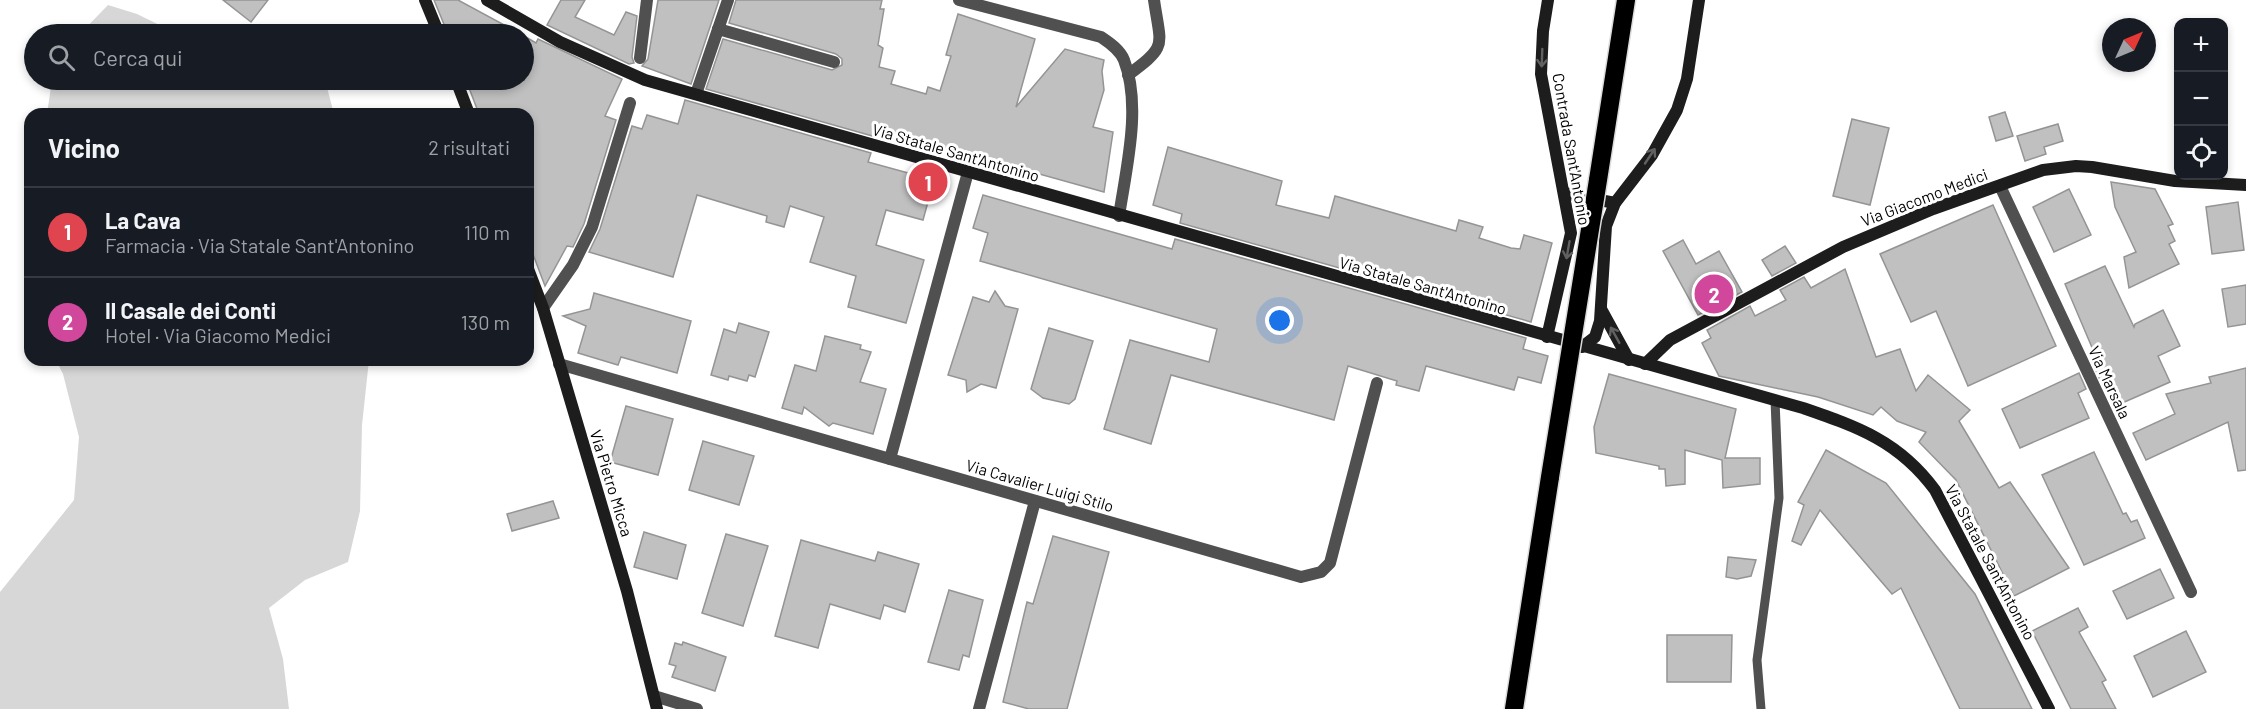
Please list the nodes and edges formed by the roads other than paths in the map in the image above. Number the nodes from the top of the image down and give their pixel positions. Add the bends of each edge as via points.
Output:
1 (425, 0) edge
2 (487, 0) edge
3 (647, 0) edge
4 (728, 0) edge
5 (959, 0) edge
6 (1155, 0) edge
7 (1548, 0) edge
8 (1626, 0) edge
9 (1699, 0) edge
10 (985, 3) edge
11 (434, 24) edge
12 (529, 24) edge
13 (534, 27) edge
14 (718, 29) junction
15 (640, 58) dead end
16 (834, 62) dead end
17 (1128, 75) junction
18 (460, 90) edge
19 (696, 94) junction
20 (630, 103) dead end
21 (467, 108) edge
22 (968, 172) junction
23 (2246, 185) edge
24 (2000, 186) junction
25 (1564, 193) junction
26 (1615, 203) junction
27 (1119, 216) junction
28 (534, 285) edge
29 (543, 308) junction
30 (1601, 309) junction
31 (1547, 337) junction
32 (1582, 346) junction
33 (1629, 360) junction
34 (559, 364) junction
35 (1645, 364) junction
36 (1377, 383) dead end
37 (1775, 400) junction
38 (890, 459) junction
39 (1035, 501) junction
40 (2191, 592) dead end
41 (656, 703) edge
42 (697, 709) edge
43 (979, 709) edge
44 (1514, 709) edge
45 (1761, 709) edge
46 (2049, 709) edge

1 - 11 street
2 - 12 street, Via Statale Sant'Antonino
3 - 15 street
4 - 14 street
5 - 10 street
6 - 17 street via 1160,44 1155,54
7 -> 25 street, Contrada Sant'Antonio via 1541,74
8 - 44 highway, bridge
26 -> 9 street, Contrada Sant'Antonio via 1652,155 1677,110 1687,79
10 - 17 street via 1101,37 1123,58
13 - 19 street, Via Statale Sant'Antonino via 624,72
14 - 16 street
14 - 19 street
17 - 27 street via 1132,130
18 - 21 street
19 - 22 street, Via Statale Sant'Antonino
20 - 29 street via 592,227 573,265
22 - 27 street, Via Statale Sant'Antonino
22 - 38 street
23 - 24 street, Via Giacomo Medici via 2175,181 2076,166 2043,170
24 - 35 street, Via Giacomo Medici via 1844,247 1670,340
24 - 40 street, Via Marsala
25 - 26 street
25 -> 31 street, Contrada Sant'Antonio via 1571,233
26 - 30 street, Contrada Sant'Antonio via 1606,226
27 - 31 street, Via Statale Sant'Antonino
28 - 29 street, Via Pietro Micca
29 - 34 street, Via Pietro Micca
30 - 32 street, Contrada Sant'Antonio via 1595,338
33 -> 30 street
31 - 32 street, Via Statale Sant'Antonino
32 - 33 street, Via Statale Sant'Antonino
33 - 35 street, Via Statale Sant'Antonino
34 - 38 street, Via Cavalier Luigi Stilo
34 - 41 street, Via Pietro Micca
35 - 37 street, Via Statale Sant'Antonino
36 - 39 street, Via Cavalier Luigi Stilo via 1334,551 1321,573 1284,573
37 - 45 lane via 1779,498 1757,660
37 - 46 street, Via Statale Sant'Antonino via 1881,439 1924,476 1945,506
38 - 39 street, Via Cavalier Luigi Stilo
39 - 43 street
41 - 42 street

